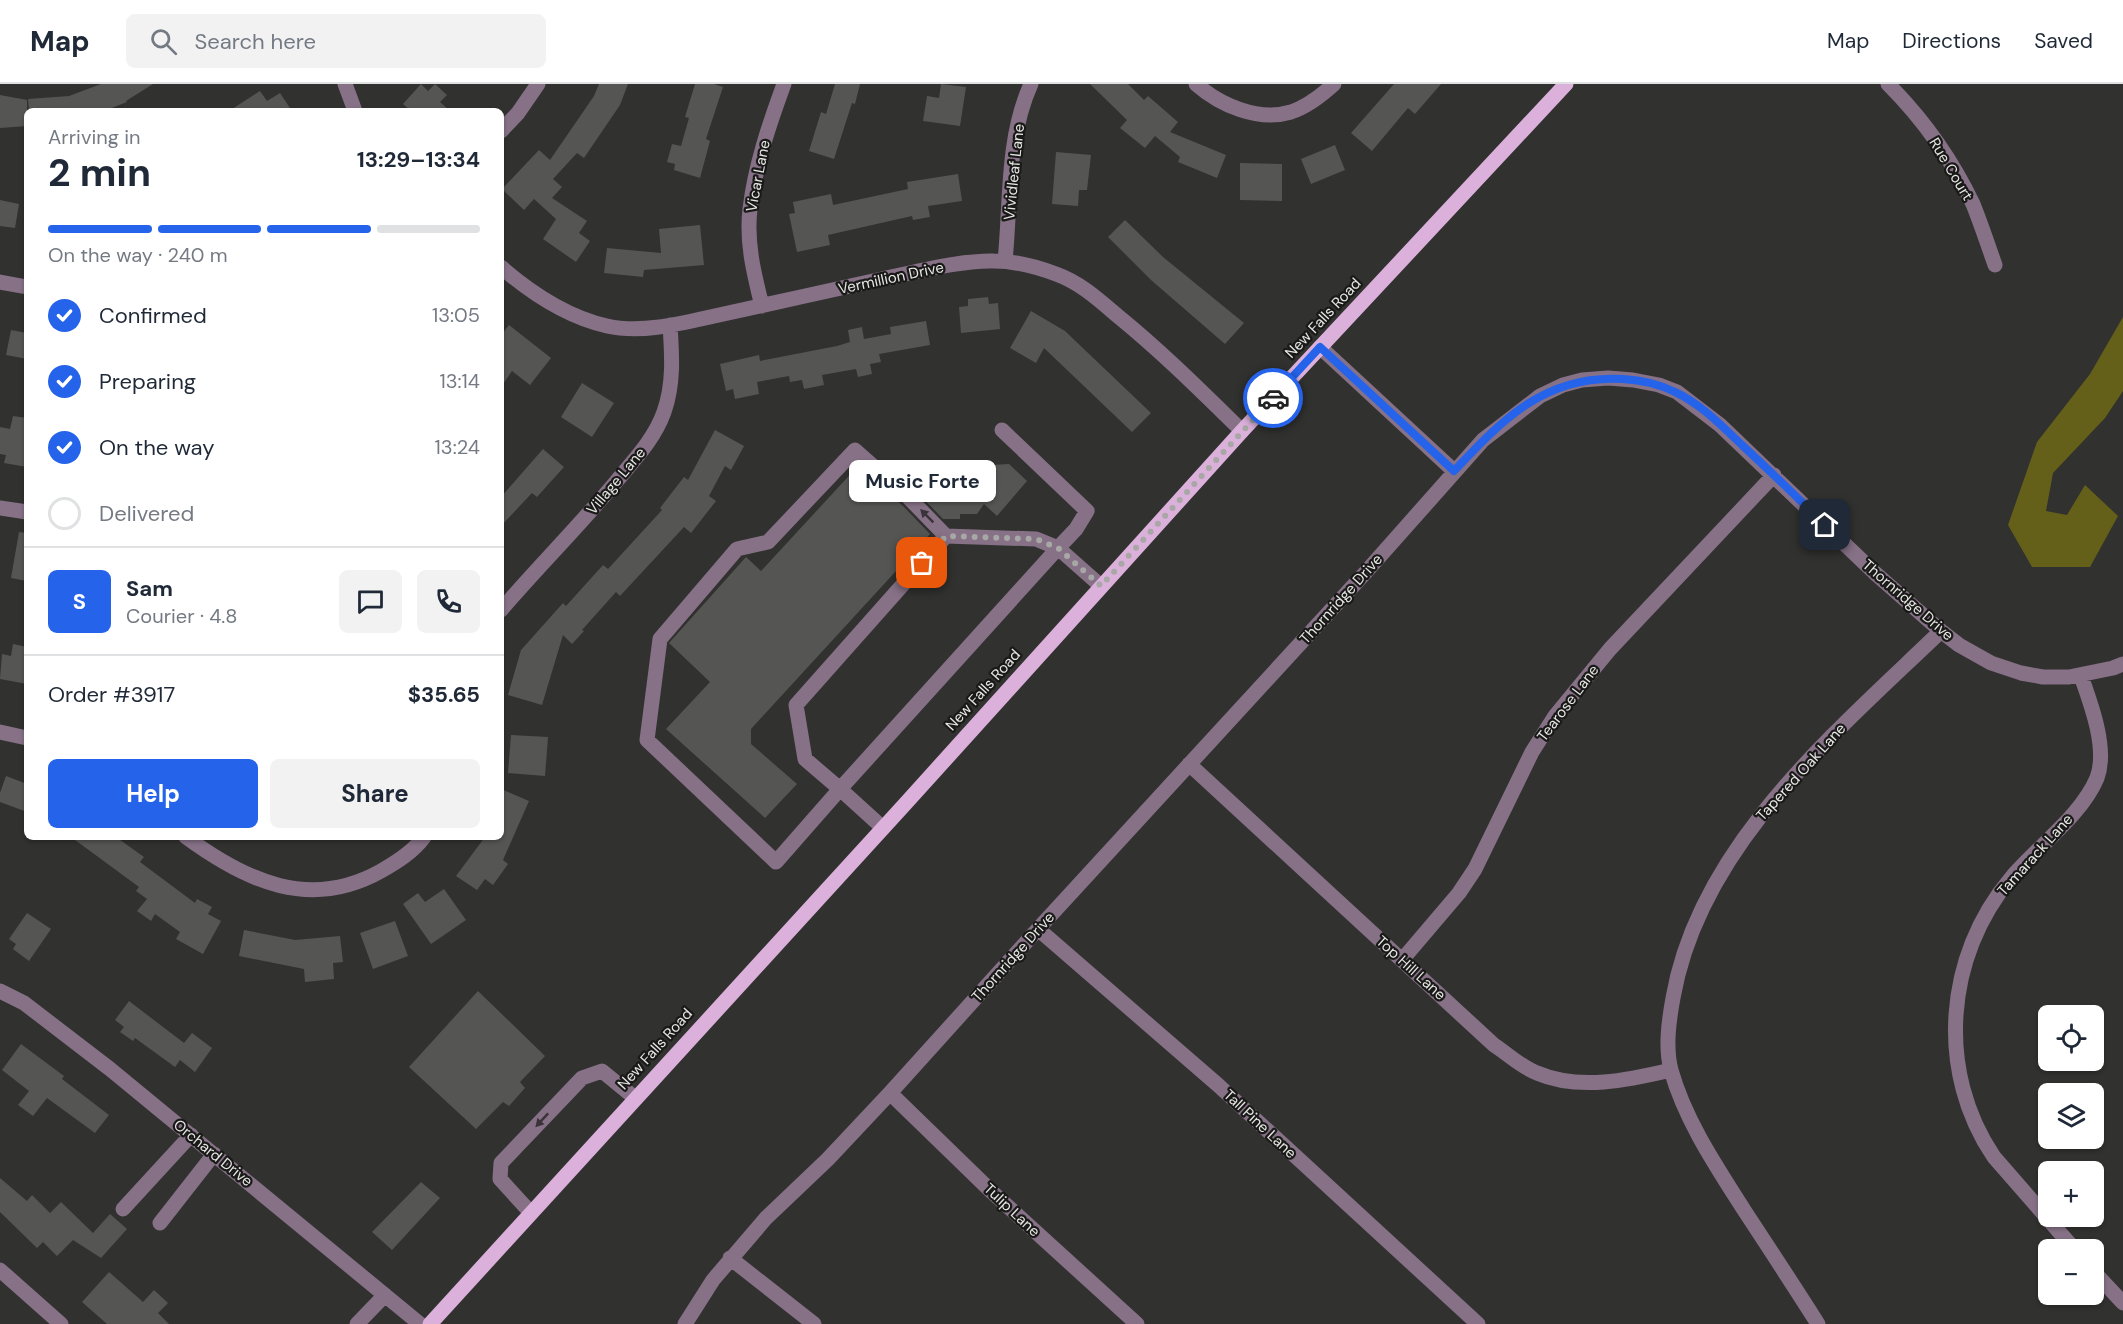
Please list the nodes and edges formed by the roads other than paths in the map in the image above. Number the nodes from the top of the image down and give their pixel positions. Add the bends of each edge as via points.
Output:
1 (345, 84) edge
2 (538, 84) edge
3 (784, 84) edge
4 (1031, 84) edge
5 (1196, 84) edge
6 (1334, 84) edge
7 (1566, 84) edge
8 (1888, 84) edge
9 (354, 108) edge
10 (504, 128) edge
11 (1005, 261) junction
12 (1995, 265) dead end
13 (504, 269) edge
14 (0, 282) edge
15 (24, 286) edge
16 (762, 306) junction
17 (670, 325) junction
18 (1320, 347) junction
19 (1002, 430) dead end
20 (1242, 431) junction
21 (1454, 471) junction
22 (1774, 476) junction
23 (0, 508) edge
24 (24, 512) edge
25 (946, 536) junction
26 (1058, 548) junction
27 (1101, 586) junction
28 (504, 607) edge
29 (1941, 632) junction
30 (2123, 664) edge
31 (2081, 676) junction
32 (0, 732) edge
33 (24, 737) edge
34 (1189, 764) junction
35 (840, 789) junction
36 (883, 828) junction
37 (190, 840) edge
38 (421, 840) edge
39 (1038, 929) junction
40 (1402, 960) junction
41 (0, 991) edge
42 (1671, 1070) junction
43 (890, 1094) junction
44 (635, 1098) junction
45 (191, 1135) junction
46 (214, 1154) junction
47 (123, 1209) dead end
48 (531, 1213) junction
49 (159, 1223) dead end
50 (2065, 1239) edge
51 (730, 1258) junction
52 (0, 1270) edge
53 (2104, 1283) edge
54 (385, 1295) junction
55 (2123, 1303) edge
56 (61, 1324) edge
57 (357, 1324) edge
58 (420, 1324) edge
59 (430, 1324) edge
60 (686, 1324) edge
61 (814, 1324) edge
62 (1137, 1324) edge
63 (1478, 1324) edge
64 (1818, 1324) edge

1 - 9 street
2 - 10 street
3 - 16 street, Vicar Lane via 757,167 750,211 753,270
4 - 11 street, Vividleaf Lane via 1016,133
5 - 6 street via 1233,108 1275,114 1300,108
7 - 18 main road, New Falls Road
8 - 12 street, Rue Court via 1924,125 1951,165 1972,204
11 - 16 street, Vermillion Drive via 914,272
11 - 20 street, Vermillion Drive via 1057,274 1081,285 1191,380
13 - 17 street, Vermillion Drive via 547,301 576,316 630,329
14 - 15 street
16 - 17 street, Vermillion Drive
17 - 28 street, Village Lane via 671,386 658,428 608,492
18 - 20 main road, New Falls Road
18 - 21 street
19 - 26 street via 1087,512
20 - 27 main road, New Falls Road
21 - 22 street, Thornridge Drive via 1483,440 1540,396 1563,385 1608,378 1642,381 1677,393 1720,425
21 - 34 street, Thornridge Drive
22 - 29 street, Thornridge Drive
22 - 40 street, Tearose Lane via 1610,649 1555,716 1532,752 1475,869
23 - 24 street
25 - 26 street via 1036,539
25 - 35 street via 796,705 805,759
25 -> 35 street via 855,450 768,542 737,549 660,639 647,740 776,862
26 - 27 street
26 - 35 street
27 - 36 main road, New Falls Road
29 - 31 street, Thornridge Drive via 1991,663 2021,673
29 - 42 street, Tapered Oak Lane via 1836,732 1779,793 1749,831 1718,881 1690,935 1677,973 1670,1016
30 - 31 street, Thornridge Drive
31 - 50 street, Tamarack Lane via 2100,747 2097,777 2068,818 2011,878 1977,928 1959,988 1955,1040 1964,1096 1984,1142
32 - 33 street
34 - 39 street, Thornridge Drive
34 - 40 street, Top Hill Lane
35 - 36 street
36 - 44 main road, New Falls Road
37 - 38 street via 253,879 297,890 317,890 369,878 396,863
39 - 43 street, Thornridge Drive
39 - 63 street, Tall Pine Lane via 1218,1085
40 - 42 street, Top Hill Lane via 1494,1044 1535,1073 1588,1082 1618,1081
41 - 45 street, Orchard Drive via 24,1003
42 - 64 street, Tapered Oak Lane via 1683,1104 1725,1181
43 - 51 street, Thornridge Drive
43 - 62 street, Tulip Lane
44 - 48 main road, New Falls Road
44 -> 48 street via 602,1071 582,1078 501,1163 500,1179
45 - 46 street, Orchard Drive
45 - 47 street
46 - 49 street
46 - 54 street, Orchard Drive
48 - 59 main road, New Falls Road
51 - 60 street, Thornridge Drive
51 - 61 street
52 - 56 street
53 - 55 street
54 - 57 street
54 - 58 street, Orchard Drive

